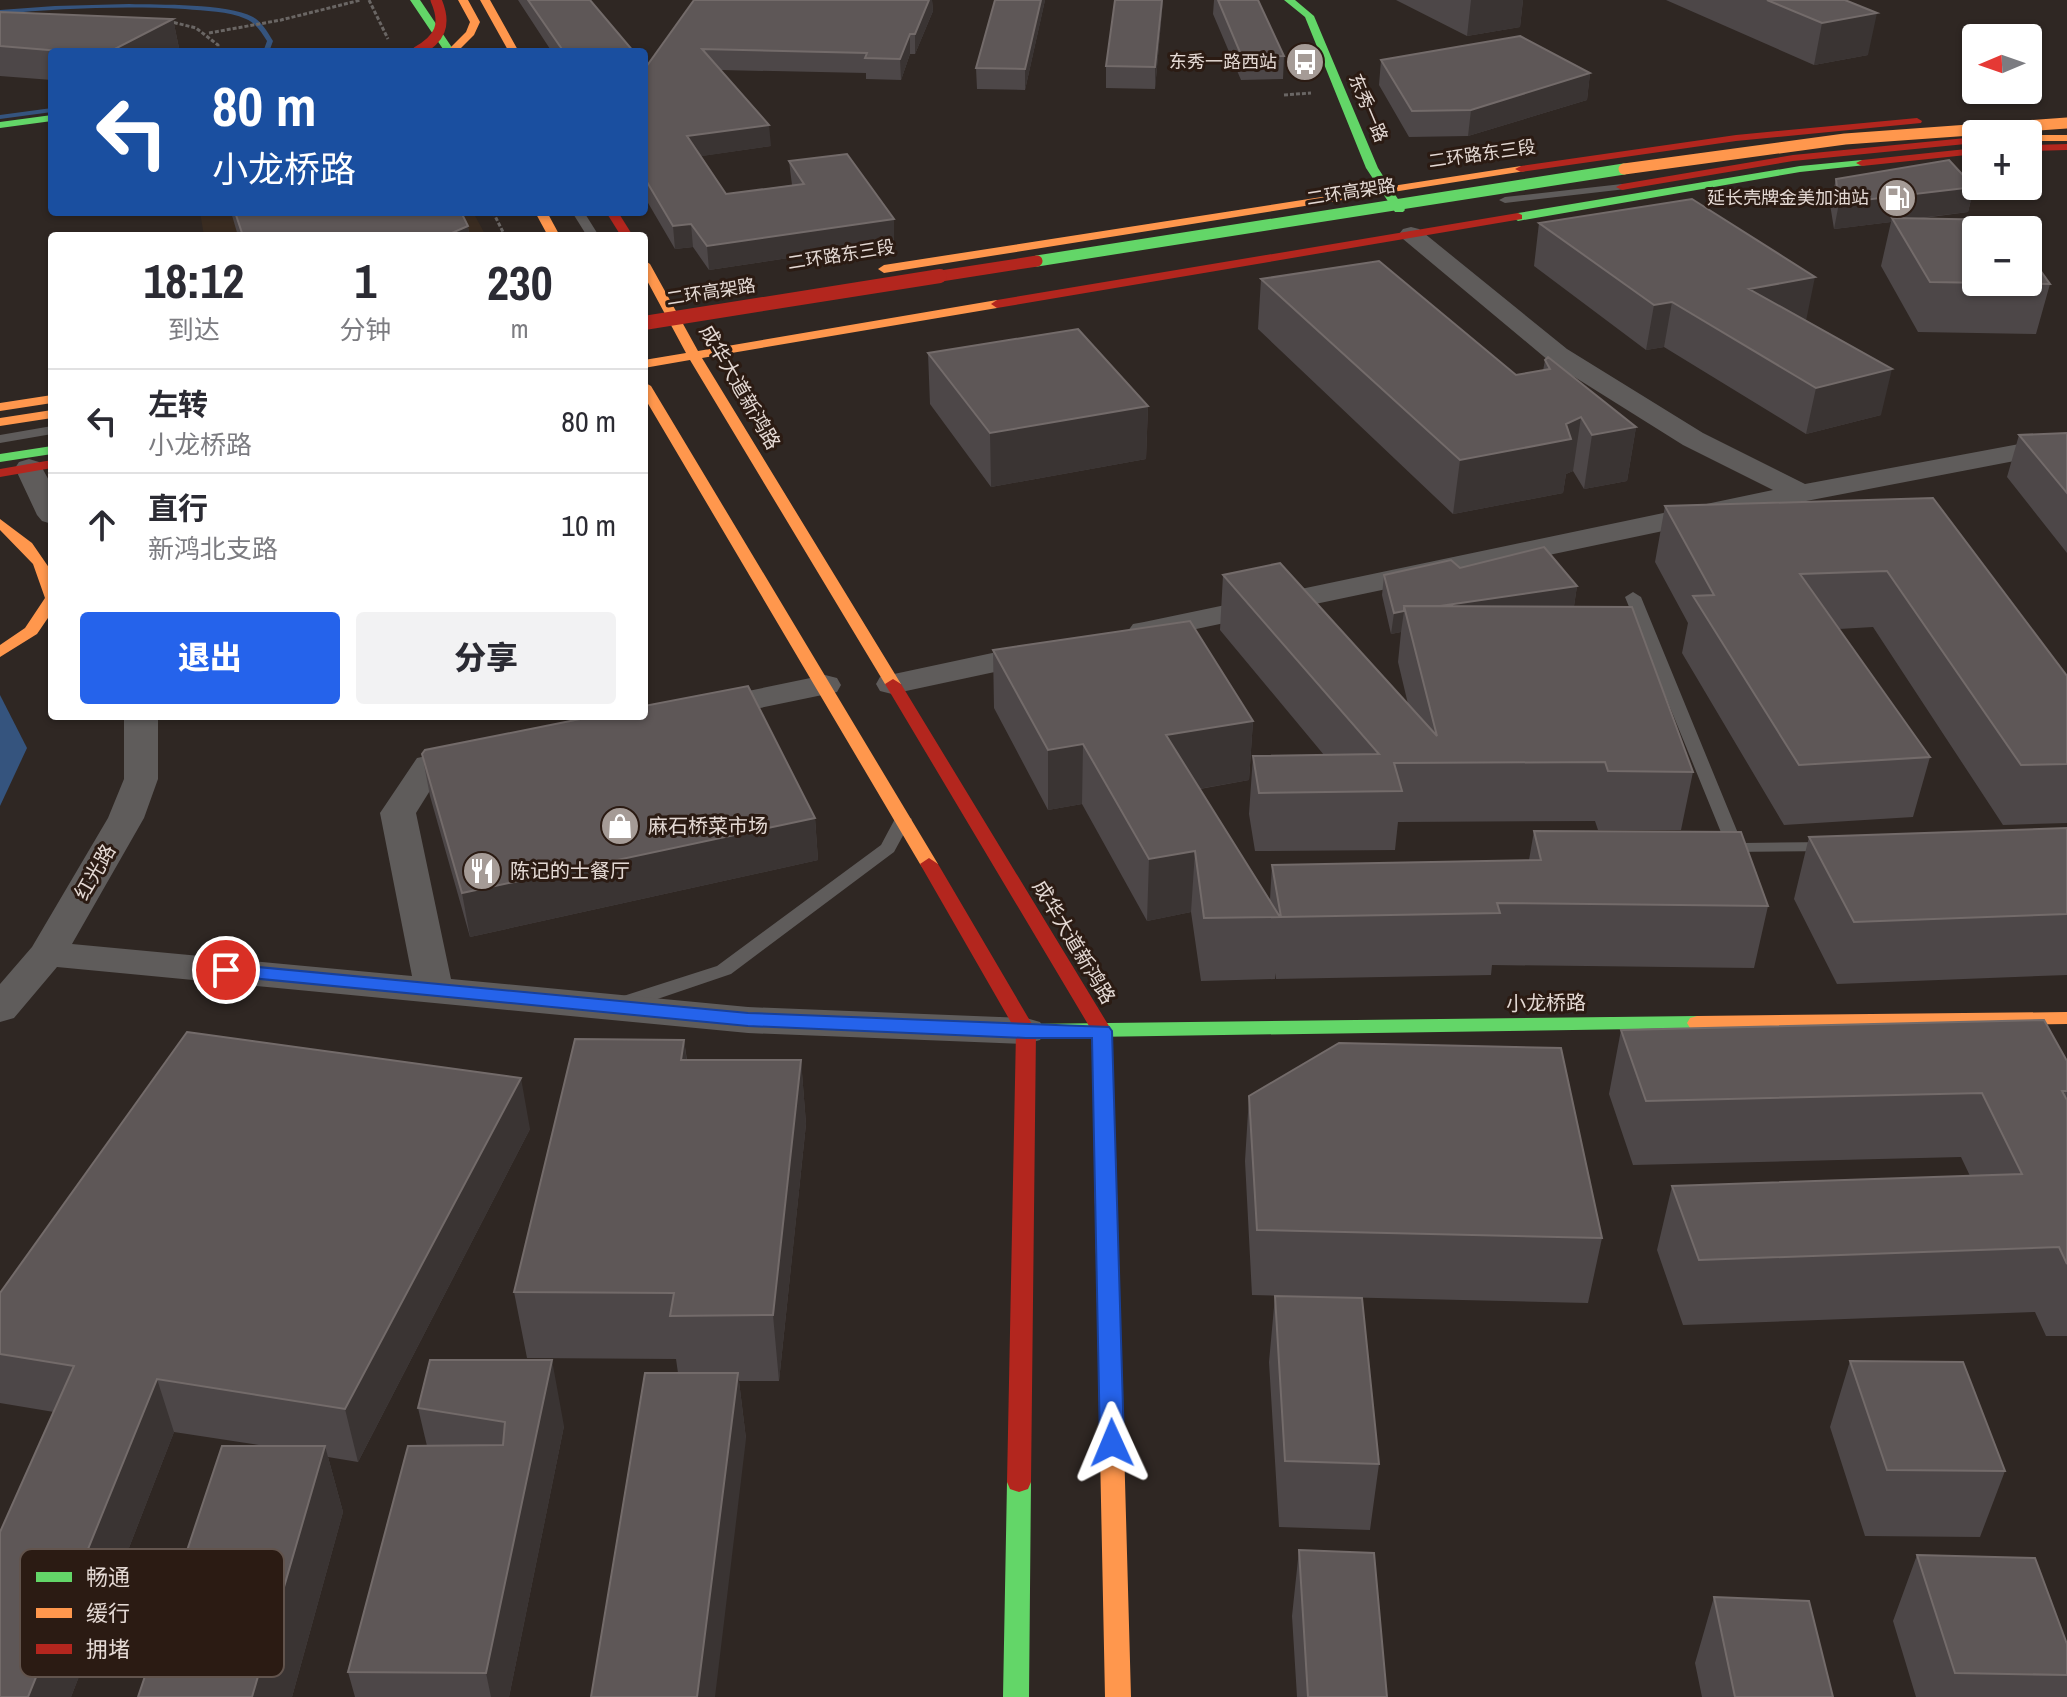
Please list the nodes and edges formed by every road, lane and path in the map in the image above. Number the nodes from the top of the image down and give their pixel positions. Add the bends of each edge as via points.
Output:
1 (361, 0) edge
2 (369, 0) edge
3 (415, 0) edge
4 (436, 0) edge
5 (463, 0) edge
6 (485, 0) edge
7 (1289, 0) edge
8 (166, 21) edge
9 (208, 33) junction
10 (389, 42) dead end
11 (218, 48) edge
12 (424, 48) edge
13 (448, 48) edge
14 (455, 48) edge
15 (511, 48) edge
16 (48, 108) edge
17 (0, 114) edge
18 (2067, 115) edge
19 (48, 119) edge
20 (2067, 123) edge
21 (0, 125) edge
22 (2042, 138) edge
23 (2067, 138) edge
24 (1962, 141) edge
25 (2067, 147) edge
26 (2042, 148) edge
27 (1962, 152) edge
28 (1600, 173) junction
29 (1622, 187) junction
30 (1387, 188) junction
31 (1411, 234) junction
32 (648, 271) edge
33 (668, 304) junction
34 (648, 306) edge
35 (648, 322) edge
36 (648, 352) edge
37 (695, 357) junction
38 (648, 363) edge
39 (648, 393) edge
40 (48, 403) edge
41 (0, 409) edge
42 (48, 415) edge
43 (0, 422) edge
44 (48, 431) edge
45 (0, 439) edge
46 (2067, 443) edge
47 (48, 451) edge
48 (0, 458) edge
49 (41, 466) edge
50 (0, 473) edge
51 (48, 497) edge
52 (1815, 499) junction
53 (0, 523) edge
54 (48, 576) edge
55 (1633, 597) dead end
56 (48, 606) edge
57 (1123, 636) edge
58 (1061, 649) edge
59 (0, 652) edge
60 (892, 684) junction
61 (825, 685) junction
62 (672, 716) edge
63 (141, 720) edge
64 (505, 749) edge
65 (903, 819) junction
66 (1846, 847) edge
67 (47, 954) junction
68 (434, 989) junction
69 (613, 1007) junction
70 (0, 1009) edge
71 (2067, 1018) edge
72 (1026, 1031) junction
73 (1102, 1031) junction
74 (1016, 1697) edge
75 (1118, 1697) edge

1 - 9 path
2 - 10 path
3 - 13 main road
4 - 12 main road, bridge via 446,24
5 - 14 main road via 475,22
6 - 15 main road
7 - 30 main road, 东秀一路 via 1309,16 1372,168
8 - 9 path
9 - 11 path
16 - 17 main road
18 - 30 main road, 二环路东三段 via 1828,128
19 - 21 main road
20 - 28 main road, 二环高架路, bridge via 1846,138
22 - 23 main road
24 - 29 main road, 二环高架路 via 1793,158
25 - 26 main road
27 - 31 main road via 1800,169
28 - 29 lane, bridge via 1474,203
28 - 35 main road, 二环高架路, bridge
29 - 36 main road, 二环高架路
30 - 31 main road, 东秀一路
30 - 33 main road, 二环路东三段
31 - 37 main road
31 - 52 street via 1558,355 1693,439
32 - 33 main road, 成华大道新鸿路
33 - 34 main road, 二环路东三段
33 - 37 main road, 成华大道新鸿路
37 - 38 main road
37 - 60 main road, 成华大道新鸿路
39 - 61 main road
40 - 41 main road
42 - 43 main road
44 - 45 lane
46 - 52 street
47 - 48 main road
49 - 50 main road
49 - 51 street
52 - 57 street
53 - 54 main road
55 - 66 lane via 1735,848
56 - 59 main road via 39,625
58 - 60 street
60 - 73 main road, 成华大道新鸿路
61 - 62 street
61 - 65 main road
63 - 67 street, 红光路 via 141,779 126,818
64 - 68 street via 429,765 398,813
65 - 69 lane via 888,848 724,970
65 - 72 main road
67 - 68 street
67 - 70 street, 红光路
68 - 69 street
69 - 72 street via 748,1020
71 - 73 main road, 小龙桥路
72 - 73 main road, 小龙桥路
72 - 74 main road
73 - 75 main road, 成华大道新鸿路

